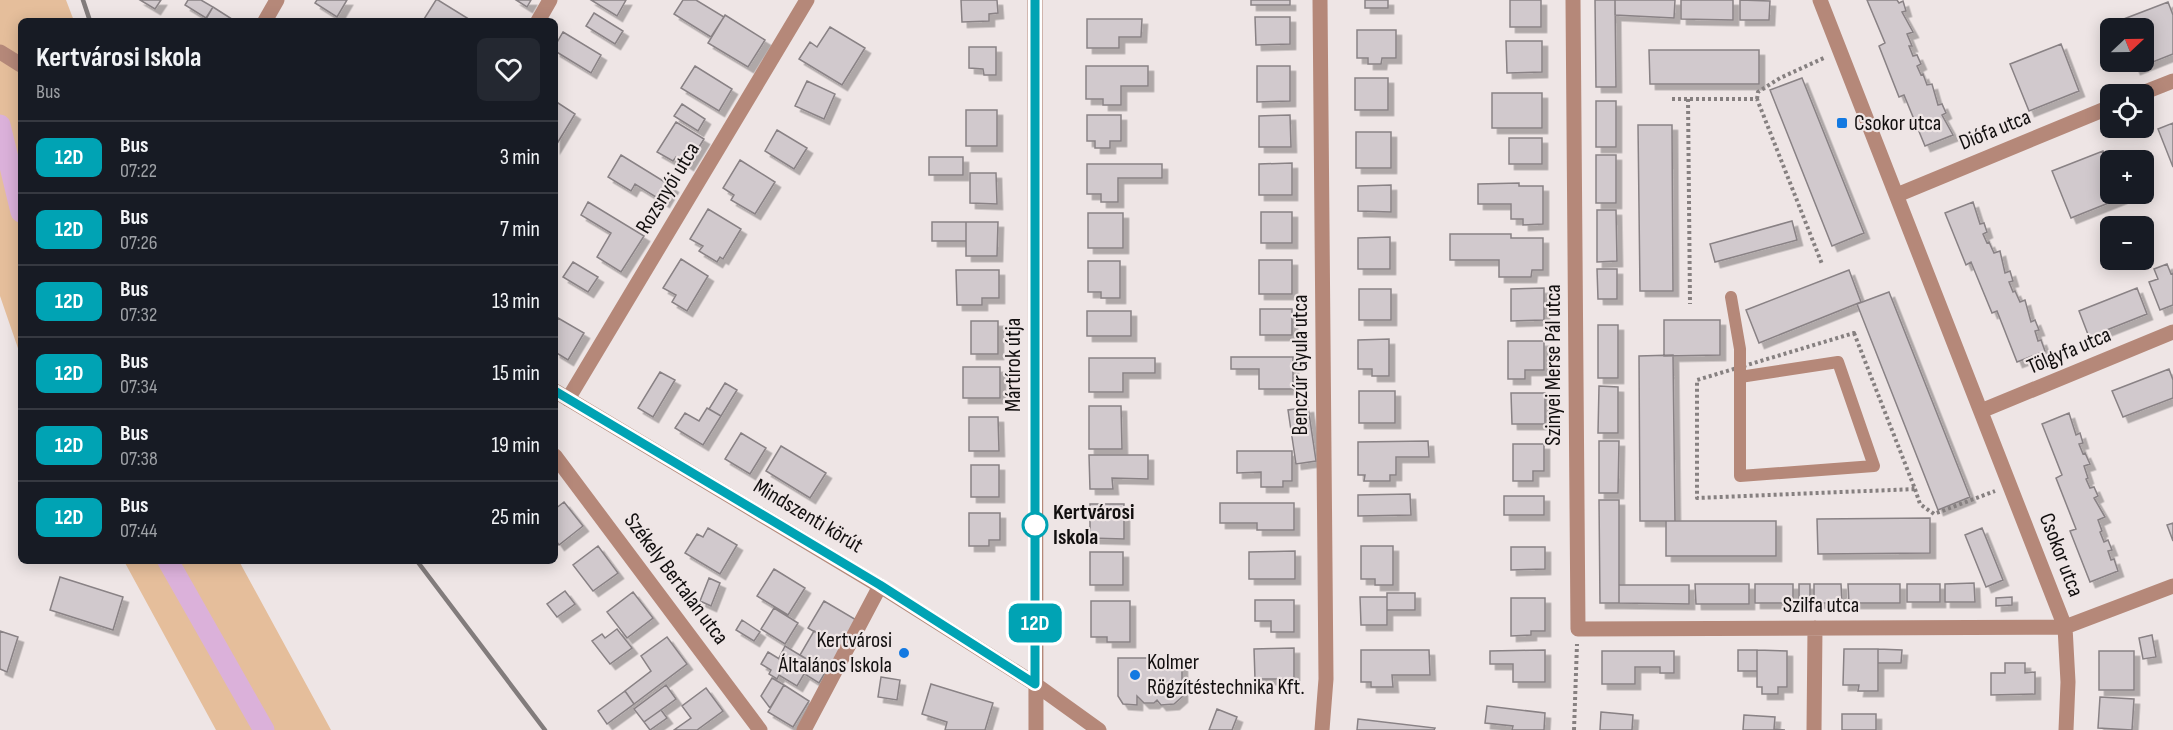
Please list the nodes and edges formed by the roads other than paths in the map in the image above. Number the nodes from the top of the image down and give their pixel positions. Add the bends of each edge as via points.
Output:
1 (550, 0) edge
2 (807, 0) edge
3 (1035, 0) edge
4 (1320, 0) edge
5 (1573, 0) edge
6 (1820, 0) edge
7 (273, 1) edge
8 (266, 18) edge
9 (539, 18) edge
10 (2173, 81) edge
11 (2154, 88) edge
12 (2100, 111) edge
13 (1897, 195) junction
14 (1731, 297) dead end
15 (2173, 332) edge
16 (1740, 372) junction
17 (562, 395) edge
18 (1982, 411) junction
19 (558, 460) edge
20 (880, 585) junction
21 (2173, 586) edge
22 (2065, 627) junction
23 (1578, 628) joint
24 (1815, 628) junction
25 (1035, 684) junction
26 (760, 730) edge
27 (804, 730) edge
28 (1036, 730) edge
29 (1099, 730) edge
30 (1322, 730) edge
31 (1814, 730) edge
32 (2066, 730) edge

1 - 9 street
2 - 17 street, Rozsnyói utca
3 - 25 street, Mártírok útja
4 - 30 street, Benczúr Gyula utca via 1326,679
5 - 23 street, Szinyei Merse Pál utca
6 - 13 street, Csokor utca
7 - 8 street
10 - 11 street
12 - 13 street, Diófa utca
13 - 18 street, Csokor utca
14 - 16 lane
15 - 18 street, Tölgyfa utca
16 - 16 lane via 1740,476 1874,466 1838,362
17 - 20 street, Mindszenti körút
18 - 22 street, Csokor utca
19 - 26 street, Székely Bertalan utca
20 - 25 street, Mindszenti körút
20 - 27 street
21 - 22 street
22 - 24 street, Szilfa utca
22 - 32 street, Csokor utca
23 - 24 street, Szilfa utca
24 - 31 street
25 - 28 street, Mártírok útja
25 - 29 street, Mindszenti körút

